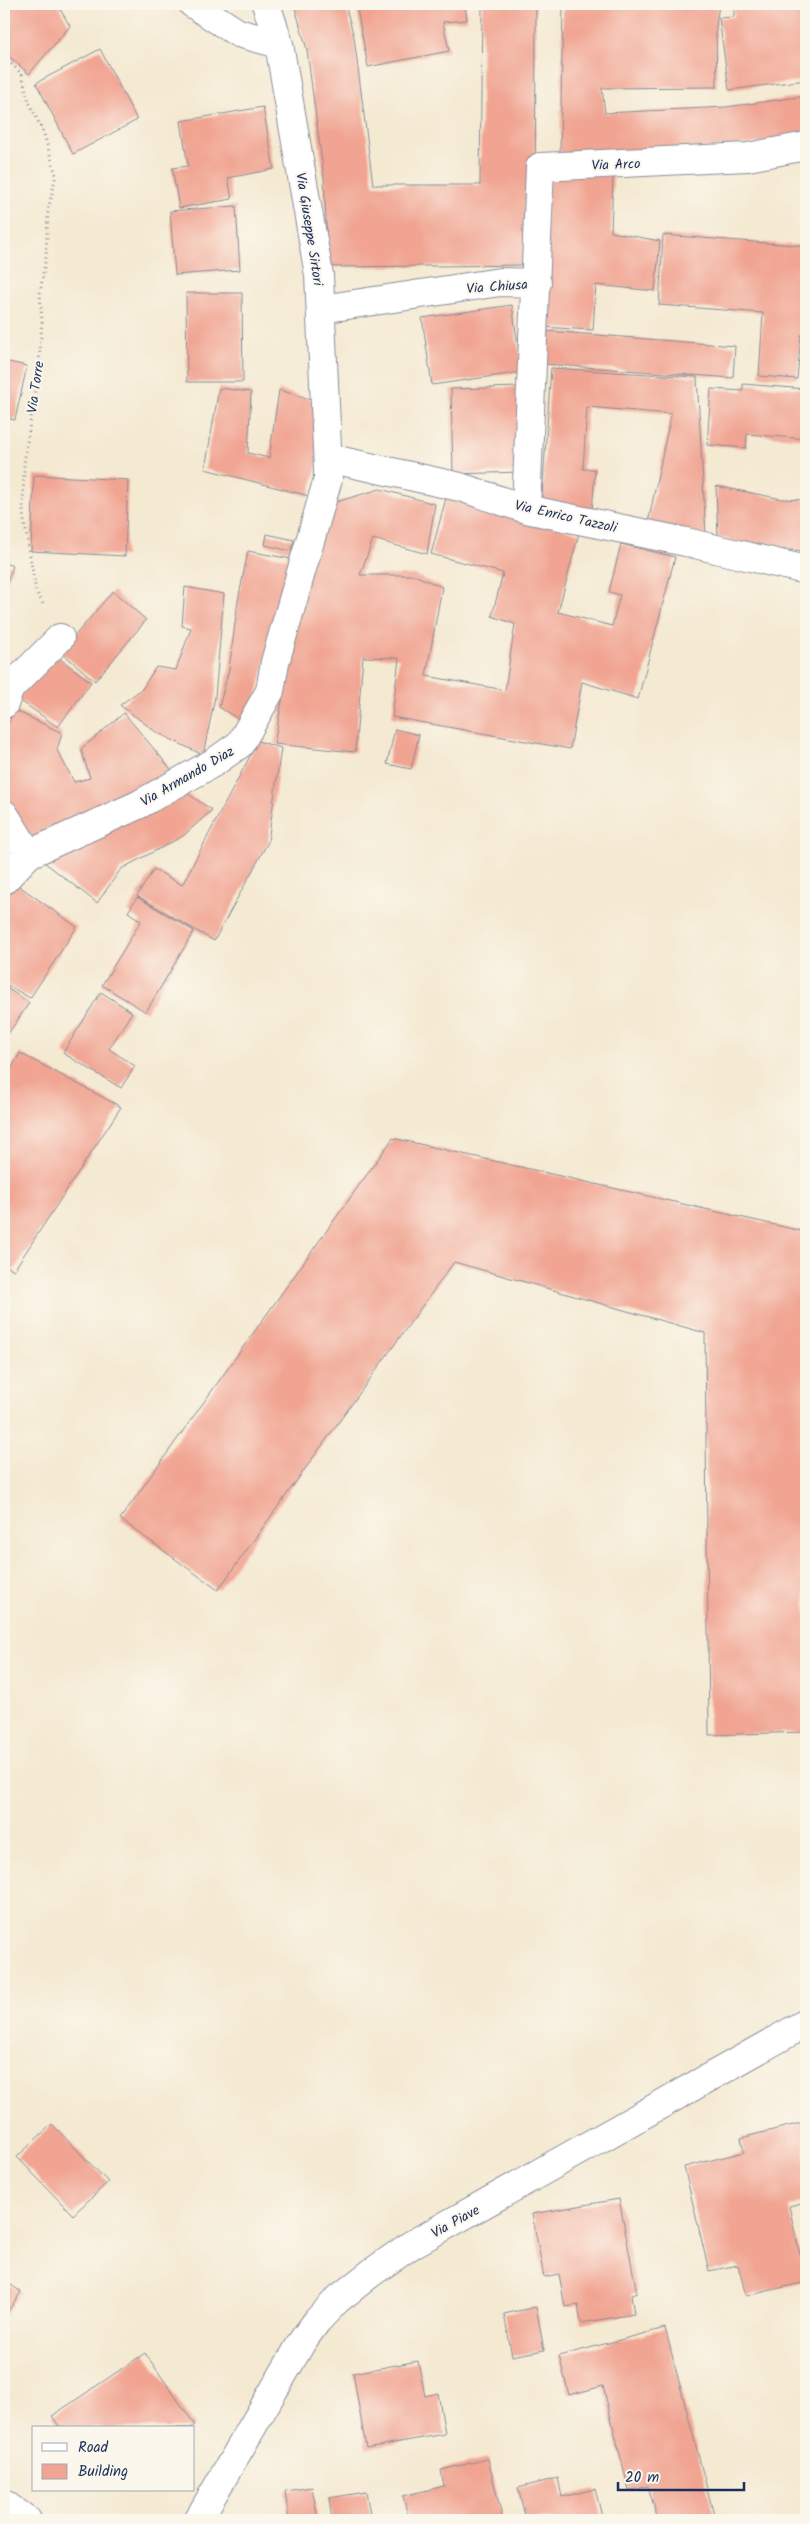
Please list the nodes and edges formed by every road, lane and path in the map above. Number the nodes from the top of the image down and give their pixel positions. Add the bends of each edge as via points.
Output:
1 (193, 4) edge
2 (266, 4) edge
3 (279, 44) junction
4 (4, 57) edge
5 (806, 146) edge
6 (537, 283) junction
7 (321, 308) junction
8 (328, 458) junction
9 (526, 509) junction
10 (806, 570) edge
11 (60, 638) joint
12 (4, 704) edge
13 (4, 814) edge
14 (29, 854) junction
15 (4, 880) edge
16 (806, 2023) edge
17 (4, 2504) edge
18 (27, 2520) edge
19 (198, 2520) edge

1 - 3 street via 238,33
2 - 3 street, Via Giuseppe Sirtori
3 - 7 street, Via Giuseppe Sirtori via 319,276
4 - 11 path, Via Torre via 22,74 56,175 48,211 40,294 41,338 24,463 23,514 36,591
5 - 6 street, Via Arco via 748,157 540,167
6 - 7 street, Via Chiusa via 500,282
6 - 9 street, Via Chiusa
7 - 8 street, Via Giuseppe Sirtori
8 - 9 street, Via Enrico Tazzoli via 460,487
8 - 14 street, Via Armando Diaz via 328,479 290,607 270,691 240,744 138,805
9 - 10 street, Via Enrico Tazzoli
11 - 12 street via 10,688
13 - 14 street
14 - 15 street, Via Armando Diaz
16 - 19 street, Via Piave via 411,2246 337,2300 303,2340
17 - 18 street

